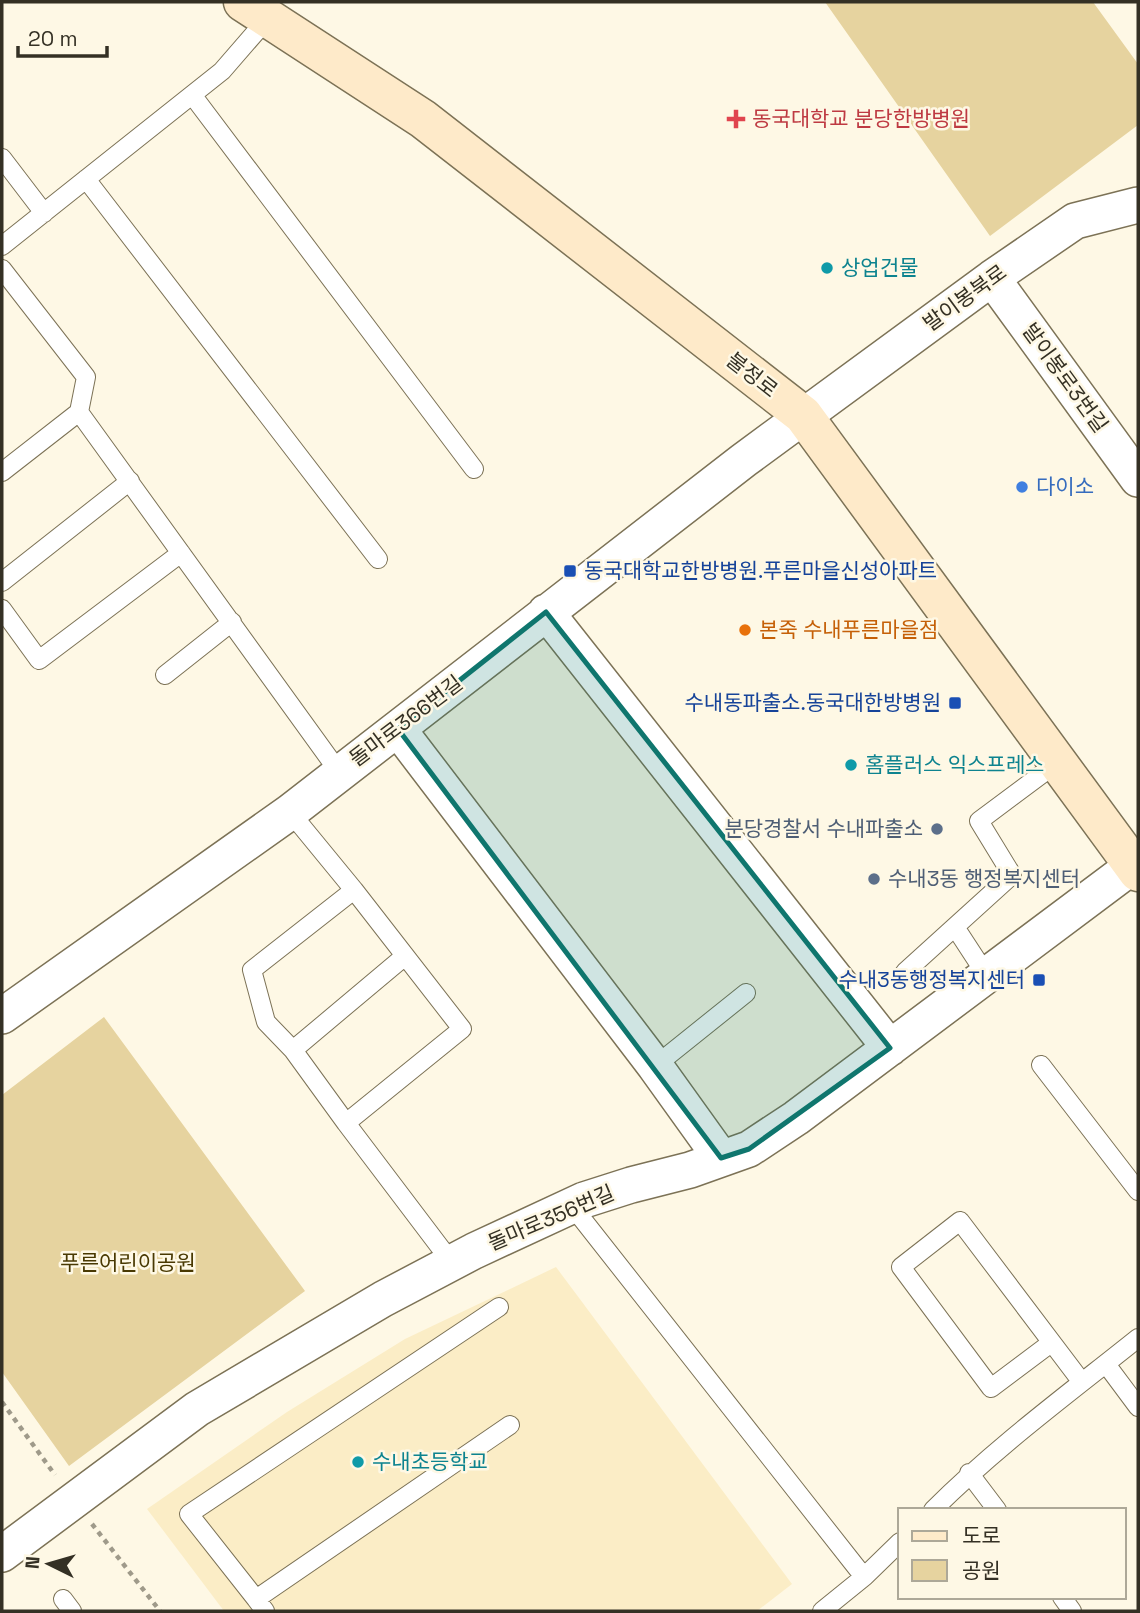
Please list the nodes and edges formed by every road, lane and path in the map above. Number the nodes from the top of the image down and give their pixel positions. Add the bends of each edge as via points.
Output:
1 (256, 10) edge
2 (192, 96) junction
3 (2, 158) edge
4 (86, 179) junction
5 (1138, 205) edge
6 (44, 213) junction
7 (2, 246) edge
8 (2, 270) edge
9 (992, 278) junction
10 (79, 412) junction
11 (803, 415) junction
12 (474, 469) dead end
13 (2, 472) edge
14 (1138, 479) edge
15 (130, 481) junction
16 (181, 553) junction
17 (378, 559) dead end
18 (2, 582) edge
19 (2, 610) edge
20 (546, 612) junction
21 (232, 622) junction
22 (165, 675) dead end
23 (398, 729) junction
24 (1058, 762) junction
25 (339, 772) junction
26 (290, 812) junction
27 (1137, 867) edge
28 (354, 890) junction
29 (954, 927) junction
30 (405, 956) junction
31 (905, 972) dead end
32 (987, 975) junction
33 (746, 993) dead end
34 (2, 1016) edge
35 (890, 1048) junction
36 (293, 1050) junction
37 (1041, 1065) dead end
38 (655, 1066) junction
39 (346, 1123) junction
40 (721, 1158) junction
41 (1138, 1191) edge
42 (572, 1206) junction
43 (452, 1263) junction
44 (499, 1307) dead end
45 (1138, 1338) edge
46 (1051, 1343) junction
47 (1106, 1363) junction
48 (1081, 1381) junction
49 (2, 1402) edge
50 (1138, 1407) edge
51 (510, 1425) dead end
52 (969, 1473) junction
53 (73, 1500) junction
54 (935, 1508) edge
55 (995, 1508) edge
56 (898, 1544) edge
57 (2, 1554) edge
58 (864, 1577) junction
59 (260, 1605) edge
60 (160, 1611) edge
61 (822, 1611) edge

1 - 2 lane via 222,71
1 - 11 main road, 불정로 via 423,119
2 - 4 lane
2 - 12 lane
3 - 6 lane
4 - 6 lane
4 - 17 lane
5 - 9 street, 발이봉북로 via 1075,221
6 - 7 lane
8 - 10 lane via 86,377
9 - 11 street, 발이봉북로
9 - 14 street, 발이봉로3번길
10 - 13 lane
10 - 15 lane
11 - 20 street, 돌마로366번길
11 - 24 main road, 불정로
15 - 16 lane
15 - 18 lane
16 - 19 lane via 39,660
16 - 21 lane
20 - 23 street, 돌마로366번길
20 - 35 street
21 - 22 lane
21 - 25 lane
23 - 25 street, 돌마로366번길
23 - 38 street
24 - 27 main road, 불정로
24 - 29 lane via 979,821 1012,875
25 - 26 street, 돌마로366번길
26 - 28 lane
26 - 34 street, 돌마로366번길
27 - 32 street, 돌마로356번길
28 - 30 lane
28 - 36 lane via 252,970 266,1022
29 - 31 lane
29 - 32 lane
30 - 36 lane
30 - 39 lane via 462,1029
32 - 35 street, 돌마로356번길
33 - 38 lane
35 - 40 street, 돌마로356번길 via 749,1149
36 - 39 lane
37 - 41 lane
38 - 40 street
39 - 43 lane
40 - 42 street, 돌마로356번길
42 - 43 street, 돌마로356번길
42 - 58 lane
43 - 53 street, 돌마로356번길 via 197,1409
44 - 59 lane via 189,1514
45 - 47 lane
46 - 46 lane via 960,1221 901,1267 991,1388
46 - 48 lane
47 - 48 lane
47 - 50 lane
48 - 52 lane
49 - 53 path
51 - 59 lane
52 - 54 lane
52 - 55 lane
53 - 57 street, 돌마로356번길
53 - 60 path
56 - 58 lane
58 - 61 lane

